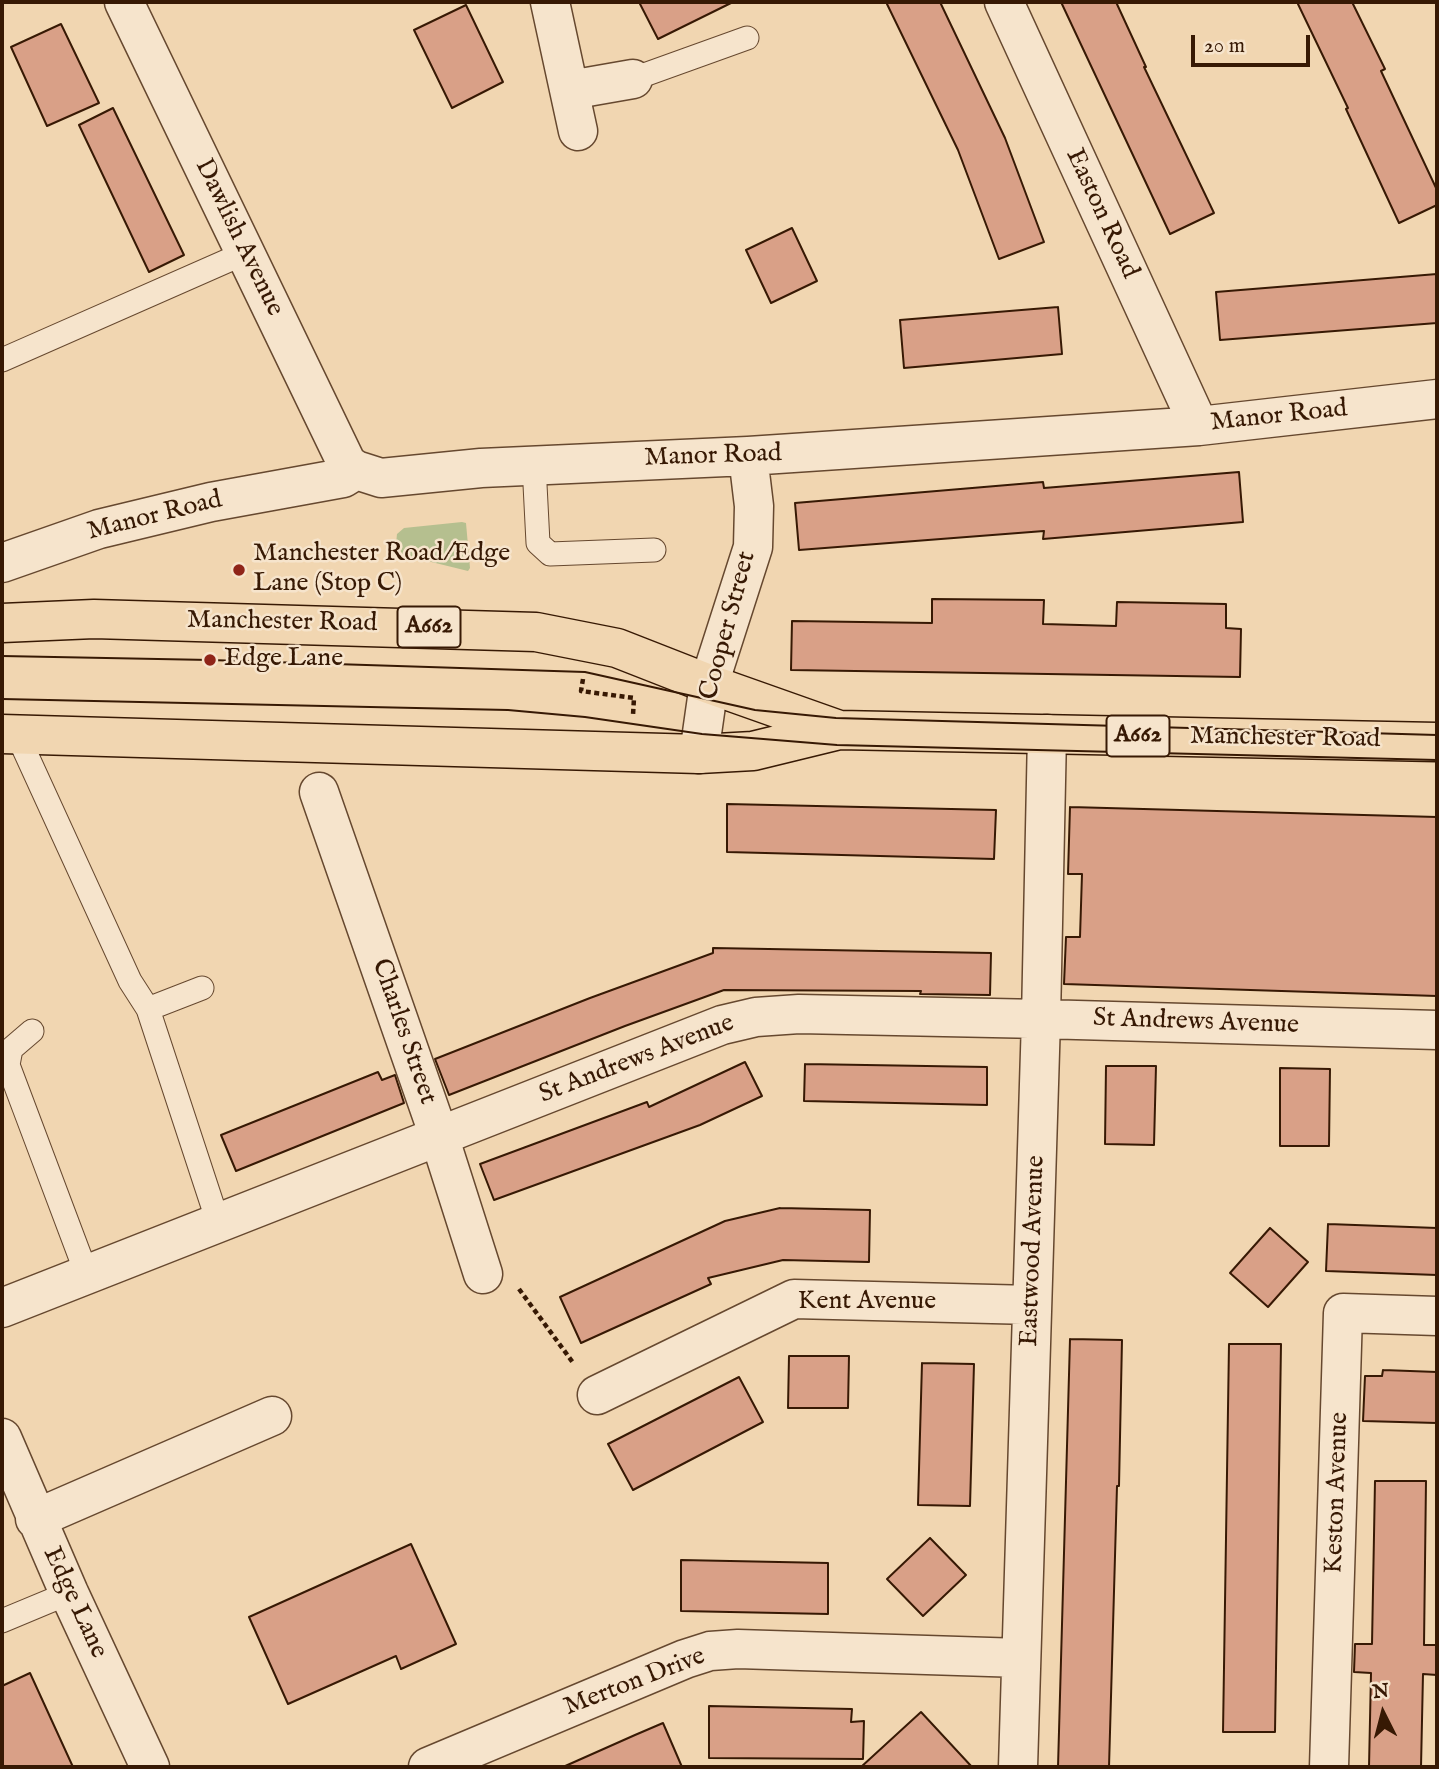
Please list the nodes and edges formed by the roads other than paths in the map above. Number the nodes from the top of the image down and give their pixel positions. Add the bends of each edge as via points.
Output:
1 (124, 2) edge
2 (550, 2) edge
3 (1004, 2) edge
4 (747, 38) dead end
5 (633, 79) joint
6 (570, 90) junction
7 (578, 131) dead end
8 (245, 253) junction
9 (2, 360) edge
10 (1437, 399) edge
11 (1199, 426) junction
12 (748, 456) junction
13 (534, 465) junction
14 (356, 470) junction
15 (654, 550) dead end
16 (2, 563) edge
17 (2, 623) edge
18 (709, 684) junction
19 (839, 730) junction
20 (9, 734) edge
21 (1047, 734) junction
22 (1437, 742) edge
23 (699, 754) junction
24 (319, 792) dead end
25 (202, 988) dead end
26 (148, 1009) junction
27 (1041, 1019) junction
28 (1437, 1030) edge
29 (32, 1031) dead end
30 (439, 1136) junction
31 (218, 1223) junction
32 (483, 1274) road end
33 (87, 1275) junction
34 (1032, 1305) junction
35 (2, 1308) edge
36 (1437, 1316) edge
37 (597, 1395) road end
38 (272, 1416) dead end
39 (2, 1438) edge
40 (35, 1519) junction
41 (69, 1593) junction
42 (2, 1621) edge
43 (1021, 1658) junction
44 (150, 1767) edge
45 (428, 1767) edge
46 (1018, 1767) edge
47 (1329, 1767) edge

1 - 8 street, Dawlish Avenue
2 - 6 street
3 - 11 street, Easton Road
4 - 5 lane
5 - 6 street
6 - 7 street
8 - 9 lane
8 - 14 street, Dawlish Avenue via 347,464
10 - 11 street, Manor Road
11 - 12 street, Manor Road
12 - 13 street, Manor Road
12 - 18 street, Cooper Street via 754,506 752,547
13 - 14 street, Manor Road via 381,478
13 - 15 lane via 538,543 550,554
14 - 16 street, Manor Road via 343,478 99,528
17 - 18 main road, Manchester Road / A662 via 94,619 536,632 617,648
18 - 19 main road, Manchester Road / A662
18 - 23 street, Cooper Street
19 - 21 main road, Manchester Road / A662
19 - 23 main road, Manchester Road / A662 via 753,751
20 - 23 main road, Manchester Road / A662
20 - 26 lane
21 - 22 main road, Manchester Road / A662
21 - 27 street, Eastwood Avenue
24 - 30 street, Charles Street
25 - 26 lane
26 - 31 lane
27 - 28 street, St Andrews Avenue
27 - 30 street, St Andrews Avenue via 756,1017 722,1025
27 - 34 street, Eastwood Avenue
29 - 33 lane via 12,1049 8,1065
30 - 31 street, St Andrews Avenue
30 - 32 street, Charles Street
31 - 33 street, St Andrews Avenue
33 - 35 street, St Andrews Avenue
34 - 37 street, Kent Avenue via 794,1299
34 - 43 street, Eastwood Avenue
36 - 47 street, Keston Avenue via 1343,1313
38 - 40 street
39 - 40 street, Edge Lane
40 - 41 street, Edge Lane
41 - 42 lane
41 - 44 street, Edge Lane
43 - 45 street, Merton Drive via 710,1651
43 - 46 street, Eastwood Avenue

